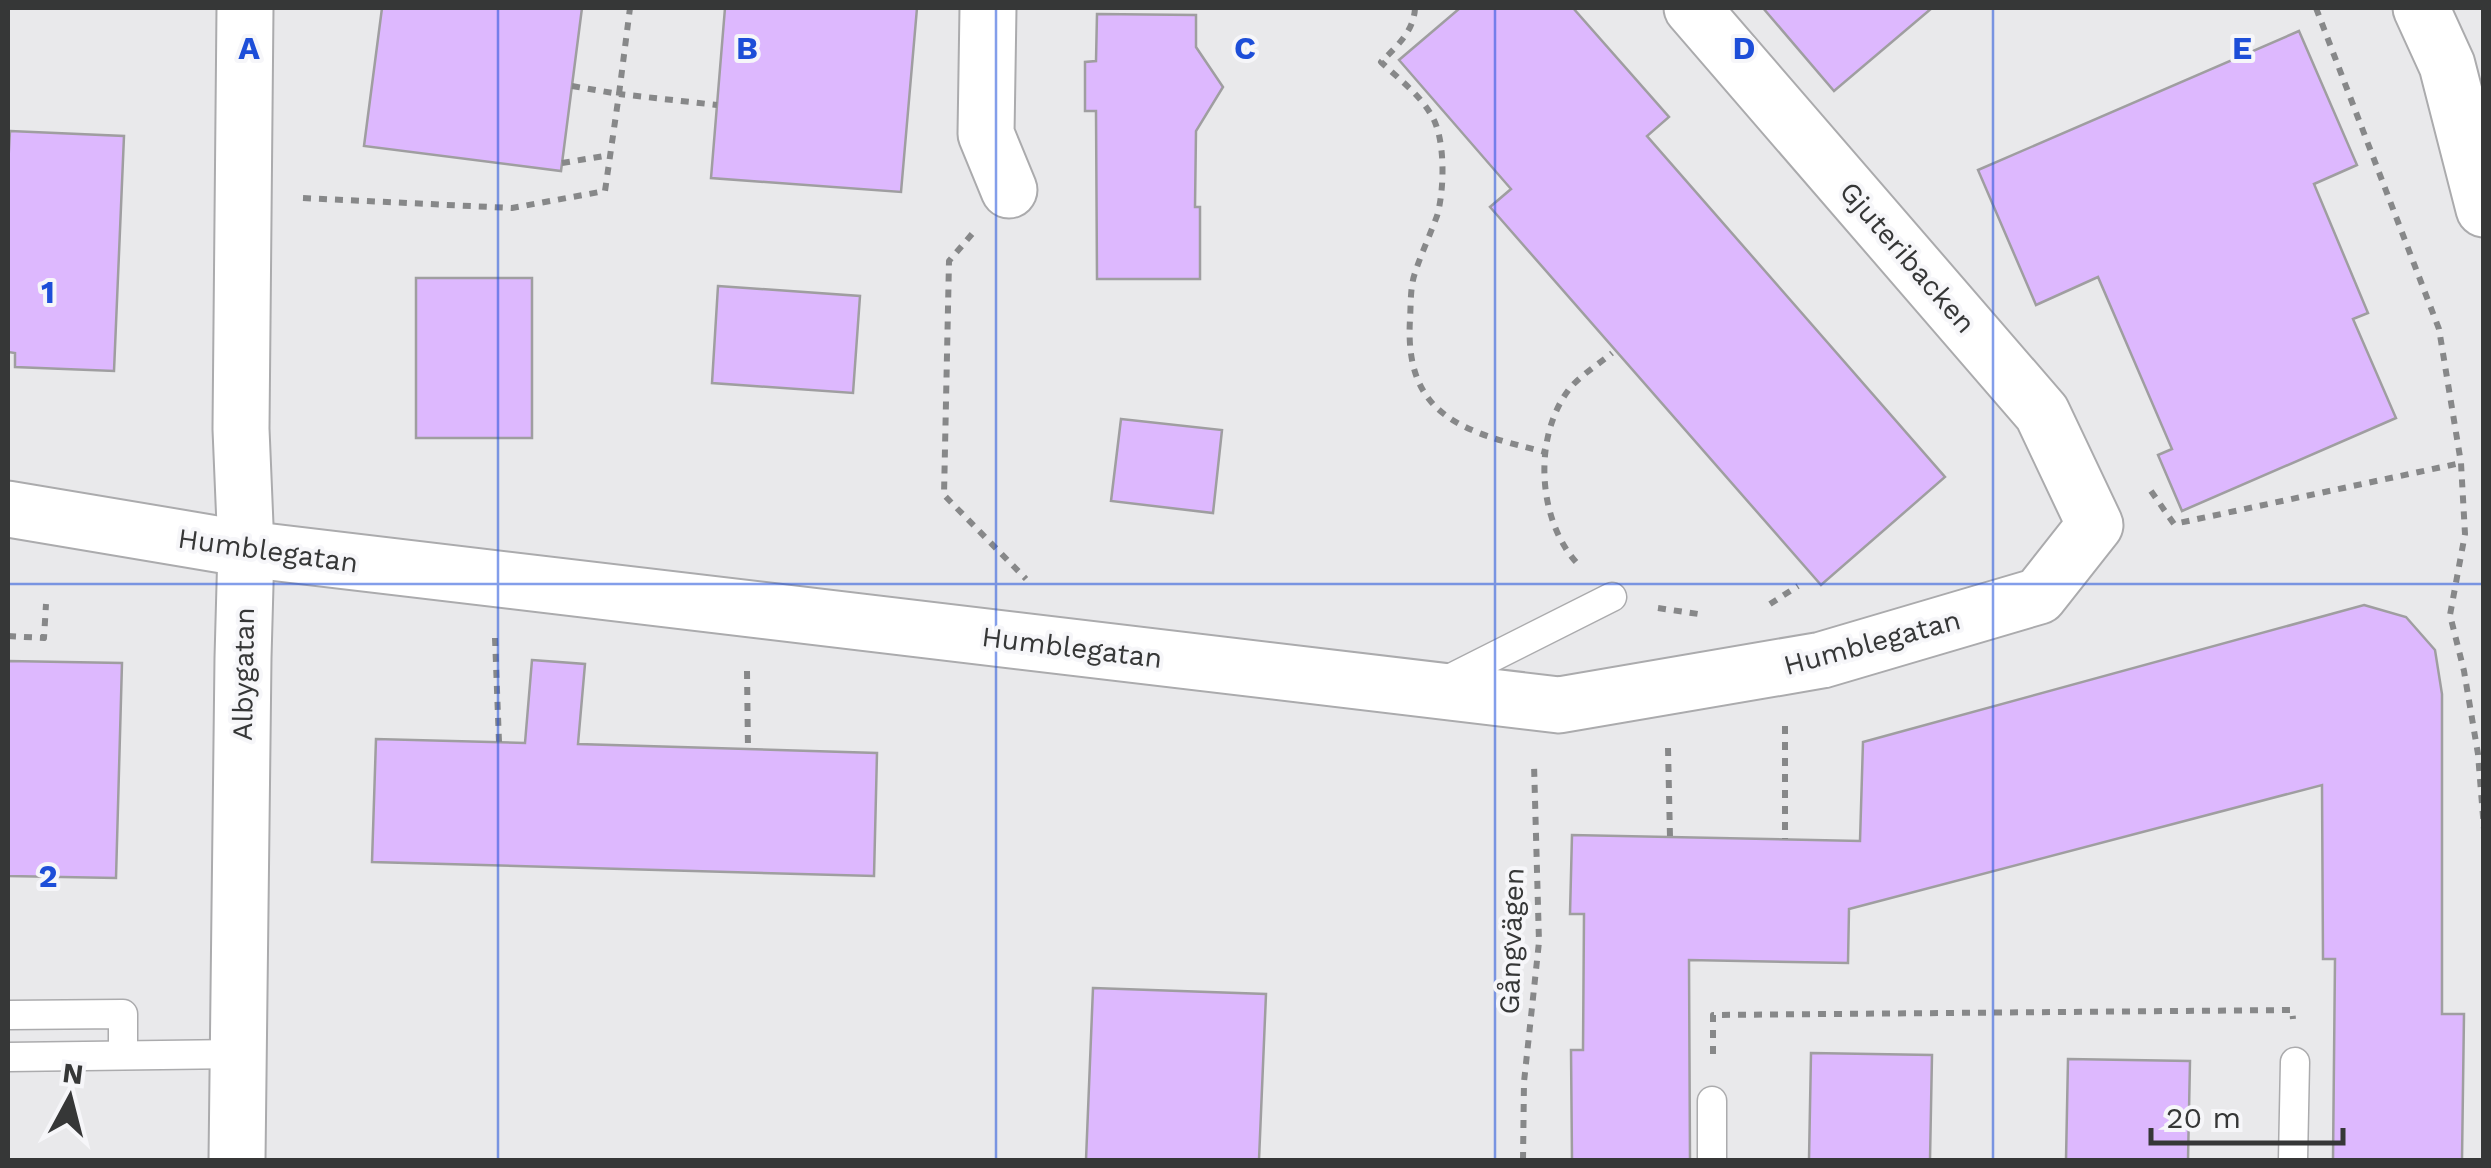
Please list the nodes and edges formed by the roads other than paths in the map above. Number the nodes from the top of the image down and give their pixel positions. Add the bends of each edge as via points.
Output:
1 (245, 8) edge
2 (988, 8) edge
3 (1692, 8) edge
4 (2422, 8) edge
5 (1008, 190) road end
6 (2484, 209) edge
7 (8, 509) edge
8 (2096, 525) joint
9 (246, 550) junction
10 (1612, 597) road end
11 (1428, 689) junction
12 (8, 1015) edge
13 (238, 1054) junction
14 (123, 1056) junction
15 (8, 1057) edge
16 (2295, 1062) road end
17 (1712, 1101) road end
18 (238, 1160) edge
19 (1712, 1160) edge
20 (2293, 1160) edge

1 - 9 street, Albygatan
2 - 5 street via 986,134
3 - 8 street, Gjuteribacken via 2042,413
4 - 6 street via 2447,65
7 - 9 street, Humblegatan
8 - 11 street, Humblegatan via 2039,596 1822,660 1559,705
9 - 11 street, Humblegatan
9 - 13 street, Albygatan
10 - 11 lane
12 - 14 lane via 123,1014
13 - 14 lane
13 - 18 street, Albygatan
14 - 15 lane
16 - 20 lane
17 - 19 lane

